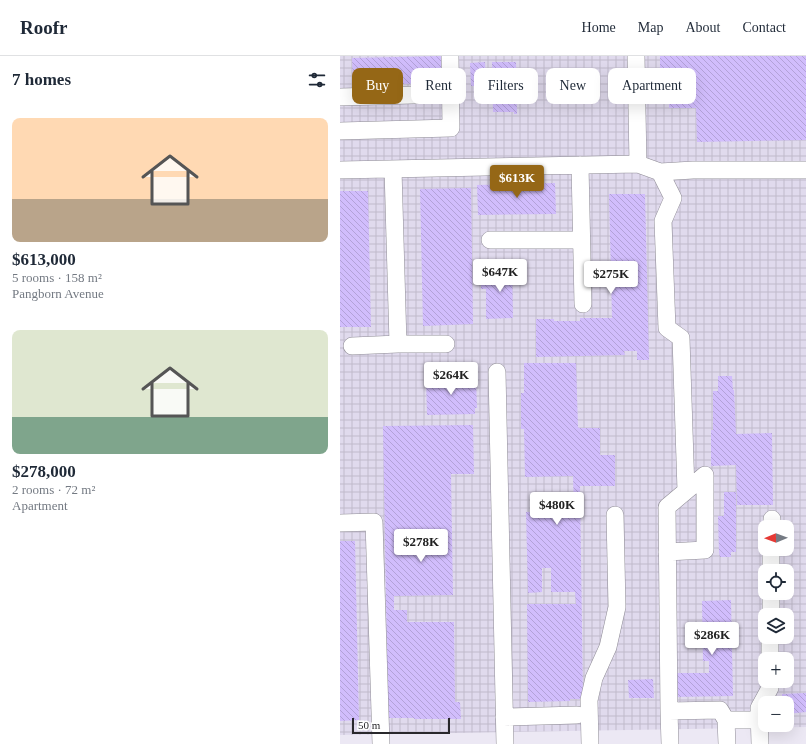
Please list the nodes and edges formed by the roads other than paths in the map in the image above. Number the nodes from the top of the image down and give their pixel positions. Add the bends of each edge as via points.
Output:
1 (450, 56) edge
2 (636, 56) edge
3 (450, 68) edge
4 (411, 95) edge
5 (340, 96) edge
6 (450, 104) edge
7 (340, 131) edge
8 (638, 164) junction
9 (580, 165) junction
10 (393, 169) junction
11 (340, 170) edge
12 (806, 170) edge
13 (660, 172) junction
14 (490, 240) dead end
15 (581, 240) junction
16 (583, 304) dead end
17 (398, 344) junction
18 (446, 344) dead end
19 (352, 346) dead end
20 (497, 372) dead end
21 (686, 491) junction
22 (615, 515) dead end
23 (340, 523) edge
24 (667, 552) junction
25 (669, 711) junction
26 (577, 715) dead end
27 (504, 717) junction
28 (726, 720) junction
29 (758, 720) edge
30 (760, 732) edge
31 (381, 744) edge
32 (505, 744) edge
33 (590, 744) edge
34 (670, 744) edge
35 (727, 744) edge
36 (760, 744) edge

1 - 3 street
2 - 8 street
4 - 5 street
6 - 7 street via 451,128
8 - 9 street
8 - 13 street
9 - 10 street
9 - 15 street
10 - 11 street
10 - 17 street
12 - 13 street
13 - 21 street via 673,198 663,220 667,328 681,338
14 - 15 street
15 - 16 street
17 - 18 street
17 - 19 street
20 - 27 street
21 - 24 street via 667,507
21 - 24 street via 705,475 706,550
22 - 33 street via 617,607 608,647 594,678 589,700
23 - 31 street via 374,522
24 - 25 street
25 - 28 street via 720,710
25 - 34 street
26 - 27 street
27 - 32 street
28 - 29 street
28 - 35 street
30 - 36 street

